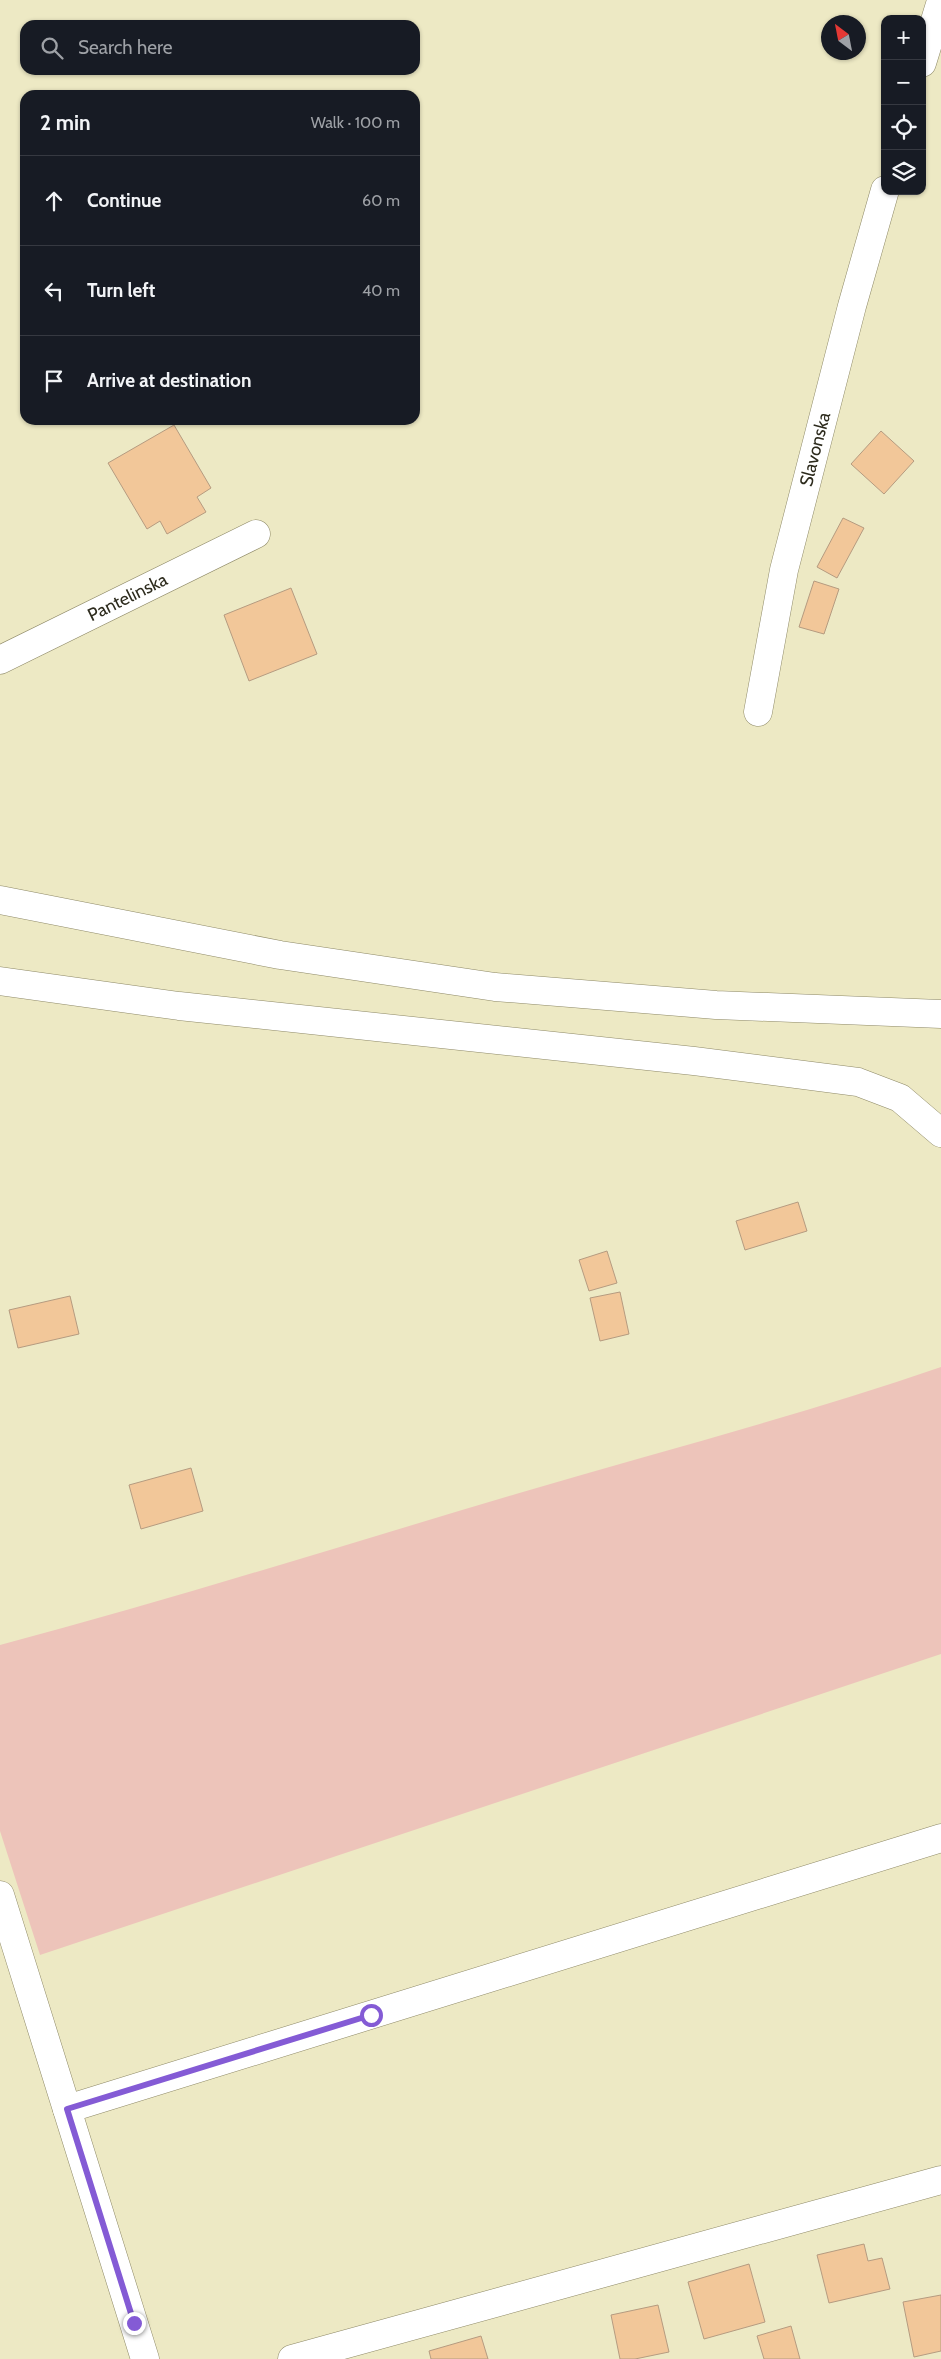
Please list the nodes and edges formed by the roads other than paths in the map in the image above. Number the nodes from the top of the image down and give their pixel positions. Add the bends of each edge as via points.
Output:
1 (941, 2) edge
2 (923, 60) edge
3 (884, 195) edge
4 (256, 534) dead end
5 (0, 660) edge
6 (758, 712) dead end
7 (0, 900) edge
8 (0, 981) edge
9 (941, 1014) edge
10 (941, 1133) edge
11 (941, 1838) edge
12 (0, 1895) edge
13 (67, 2109) junction
14 (941, 2180) edge
15 (144, 2359) edge
16 (292, 2359) edge

1 - 2 street
3 - 6 street, Slavonska via 784,570
4 - 5 street, Pantelinska
7 - 9 street via 280,955 495,987 716,1005
8 - 10 street via 179,1006 694,1061 858,1082 900,1098
11 - 13 street
12 - 13 street
13 - 15 street
14 - 16 street

